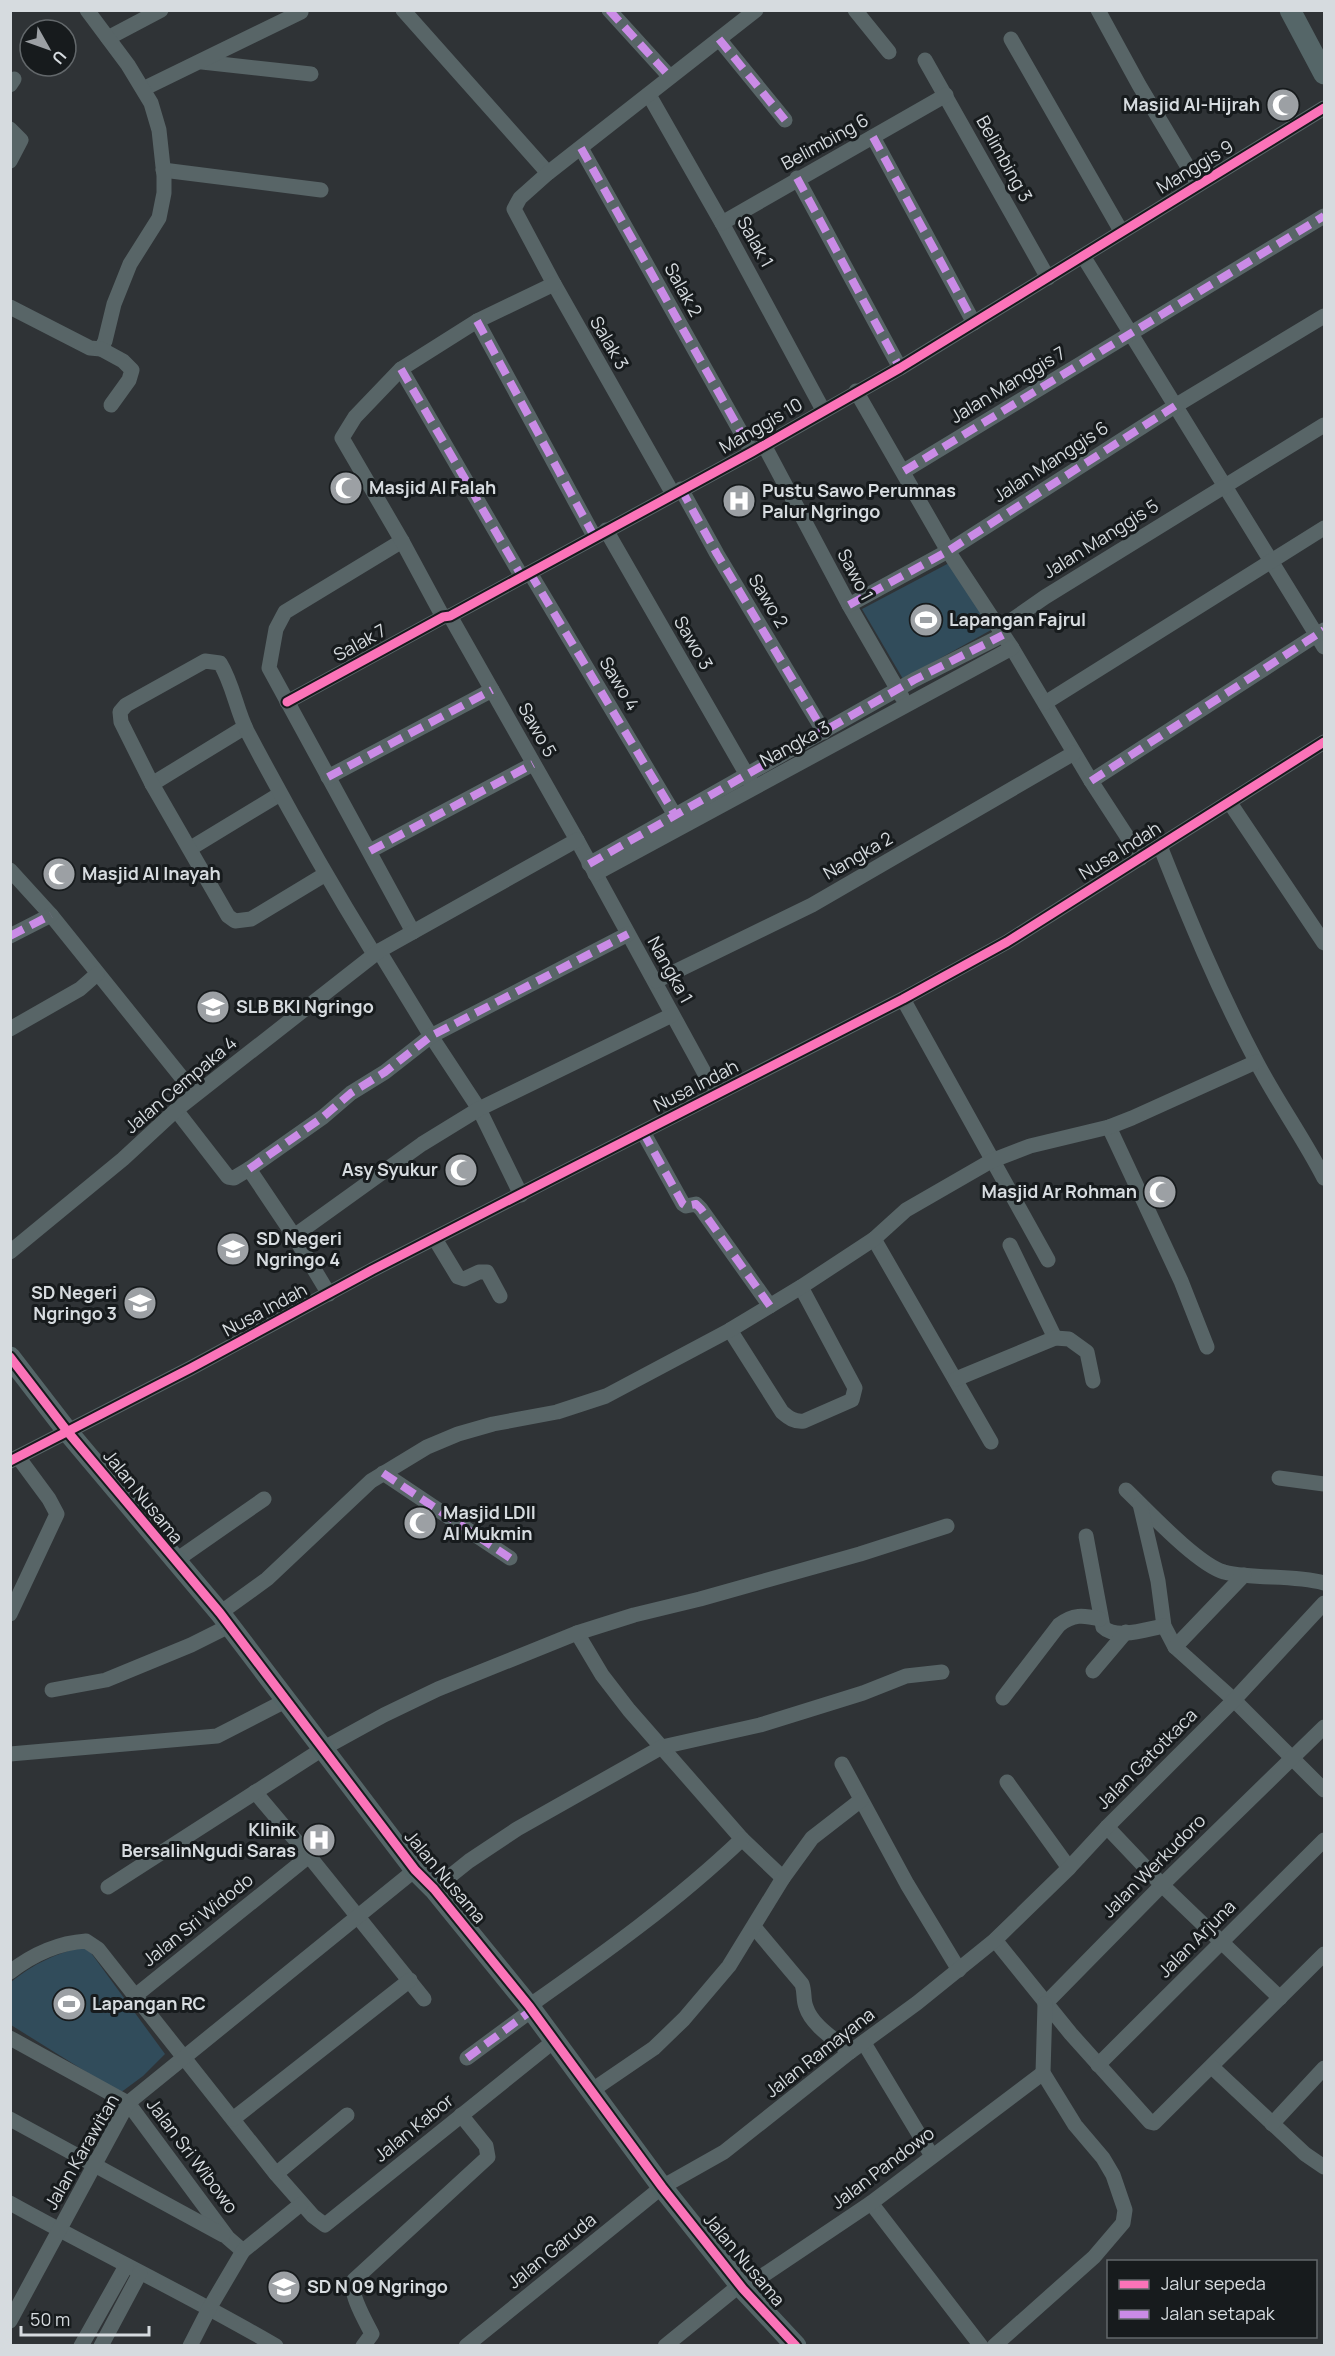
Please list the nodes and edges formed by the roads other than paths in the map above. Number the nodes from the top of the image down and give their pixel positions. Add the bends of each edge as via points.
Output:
1 (87, 10) edge
2 (161, 10) edge
3 (403, 10) edge
4 (609, 10) edge
5 (855, 10) edge
6 (1098, 10) edge
7 (1290, 10) edge
8 (301, 12) dead end
9 (747, 13) edge
10 (108, 38) junction
11 (719, 39) junction
12 (1011, 39) dead end
13 (889, 52) dead end
14 (925, 60) dead end
15 (202, 63) junction
16 (311, 74) dead end
17 (1324, 74) edge
18 (670, 77) junction
19 (143, 89) junction
20 (649, 95) junction
21 (946, 95) junction
22 (1324, 108) edge
23 (784, 120) dead end
24 (10, 129) edge
25 (873, 137) junction
26 (581, 148) junction
27 (10, 161) edge
28 (164, 170) junction
29 (548, 174) junction
30 (797, 178) junction
31 (1198, 184) junction
32 (321, 190) dead end
33 (1324, 216) edge
34 (722, 223) junction
35 (1121, 231) junction
36 (1083, 256) junction
37 (1048, 278) junction
38 (554, 284) junction
39 (10, 307) edge
40 (1324, 316) edge
41 (477, 321) junction
42 (974, 323) junction
43 (1132, 333) junction
44 (101, 349) junction
45 (900, 368) junction
46 (401, 369) junction
47 (856, 391) junction
48 (111, 405) dead end
49 (1175, 406) junction
50 (823, 410) junction
51 (1324, 425) edge
52 (758, 448) junction
53 (904, 471) junction
54 (1226, 485) junction
55 (677, 491) junction
56 (1324, 528) edge
57 (600, 533) junction
58 (402, 541) junction
59 (948, 551) junction
60 (1272, 560) junction
61 (526, 575) junction
62 (849, 605) junction
63 (447, 616) junction
64 (1001, 632) junction
65 (1322, 637) edge
66 (1012, 648) junction
67 (492, 690) junction
68 (897, 690) junction
69 (287, 702) junction
70 (1045, 704) junction
71 (907, 706) junction
72 (245, 727) junction
73 (824, 732) junction
74 (1324, 742) edge
75 (1074, 753) junction
76 (533, 764) junction
77 (328, 777) junction
78 (751, 781) junction
79 (1091, 781) junction
80 (152, 784) junction
81 (280, 794) junction
82 (1230, 803) junction
83 (678, 821) junction
84 (577, 840) junction
85 (1160, 846) junction
86 (191, 848) junction
87 (370, 851) junction
88 (1142, 858) junction
89 (592, 869) junction
90 (10, 870) edge
91 (324, 874) junction
92 (51, 915) junction
93 (413, 932) junction
94 (628, 934) junction
95 (10, 936) edge
96 (1324, 943) edge
97 (376, 952) junction
98 (97, 974) junction
99 (656, 981) junction
100 (903, 999) junction
101 (672, 1015) junction
102 (10, 1029) edge
103 (431, 1036) junction
104 (1256, 1062) junction
105 (195, 1094) junction
106 (716, 1094) junction
107 (479, 1109) junction
108 (176, 1110) junction
109 (1109, 1127) junction
110 (643, 1132) junction
111 (992, 1161) junction
112 (249, 1169) junction
113 (1324, 1178) edge
114 (521, 1195) junction
115 (294, 1236) junction
116 (435, 1239) junction
117 (874, 1239) junction
118 (1010, 1245) dead end
119 (10, 1252) edge
120 (1048, 1260) dead end
121 (801, 1287) junction
122 (329, 1294) junction
123 (500, 1296) dead end
124 (770, 1306) junction
125 (730, 1330) junction
126 (1055, 1338) junction
127 (1206, 1347) dead end
128 (10, 1357) edge
129 (956, 1379) junction
130 (1093, 1381) dead end
131 (67, 1431) junction
132 (991, 1442) dead end
133 (14, 1459) edge
134 (382, 1473) junction
135 (1279, 1478) dead end
136 (1324, 1484) edge
137 (1126, 1490) dead end
138 (264, 1499) dead end
139 (1140, 1504) junction
140 (947, 1526) dead end
141 (1086, 1536) dead end
142 (510, 1558) dead end
143 (174, 1561) junction
144 (1244, 1575) junction
145 (1324, 1583) edge
146 (1324, 1603) edge
147 (10, 1614) edge
148 (1100, 1618) junction
149 (224, 1620) junction
150 (1164, 1626) junction
151 (1126, 1632) junction
152 (577, 1633) junction
153 (1175, 1647) junction
154 (1093, 1671) dead end
155 (942, 1672) dead end
156 (52, 1690) dead end
157 (1003, 1698) dead end
158 (287, 1700) junction
159 (1234, 1700) junction
160 (1324, 1727) edge
161 (662, 1747) junction
162 (324, 1748) junction
163 (10, 1754) edge
164 (1293, 1758) junction
165 (842, 1764) dead end
166 (1007, 1782) dead end
167 (1324, 1790) edge
168 (255, 1792) junction
169 (861, 1800) junction
170 (1107, 1827) junction
171 (742, 1839) junction
172 (1324, 1840) edge
173 (309, 1856) junction
174 (1069, 1868) junction
175 (415, 1870) junction
176 (783, 1878) junction
177 (1162, 1885) junction
178 (108, 1887) dead end
179 (434, 1888) junction
180 (358, 1917) junction
181 (754, 1927) junction
182 (995, 1940) junction
183 (1222, 1941) junction
184 (1324, 1954) edge
185 (959, 1970) junction
186 (10, 1972) edge
187 (410, 1980) junction
188 (135, 1996) junction
189 (424, 1998) dead end
190 (1280, 1998) junction
191 (1045, 2004) junction
192 (531, 2008) junction
193 (10, 2038) edge
194 (554, 2041) junction
195 (864, 2043) junction
196 (850, 2052) junction
197 (184, 2058) junction
198 (467, 2058) dead end
199 (1098, 2065) junction
200 (1212, 2067) junction
201 (1324, 2068) edge
202 (1044, 2073) junction
203 (591, 2091) junction
204 (128, 2103) junction
205 (346, 2115) dead end
206 (461, 2115) junction
207 (10, 2119) edge
208 (232, 2119) junction
209 (1272, 2124) junction
210 (932, 2156) junction
211 (96, 2164) junction
212 (1324, 2167) edge
213 (276, 2174) junction
214 (662, 2187) junction
215 (10, 2203) edge
216 (871, 2203) junction
217 (301, 2204) junction
218 (60, 2231) junction
219 (228, 2238) junction
220 (243, 2251) junction
221 (126, 2266) junction
222 (140, 2273) junction
223 (742, 2287) junction
224 (210, 2307) junction
225 (10, 2321) edge
226 (81, 2346) edge
227 (101, 2346) edge
228 (190, 2346) edge
229 (276, 2346) edge
230 (363, 2346) edge
231 (466, 2346) edge
232 (665, 2346) edge
233 (796, 2346) edge
234 (981, 2346) edge
235 (994, 2346) edge

1 - 10 street
2 - 10 street
3 - 29 street
4 - 18 street
5 - 13 street
6 - 31 street
7 - 17 street
8 - 15 street
9 - 11 street
10 - 19 street
11 - 18 street
11 - 23 street
12 - 35 street
14 - 21 street, Belimbing 3
15 - 16 street
15 - 19 street
18 - 20 street
19 - 28 street via 159,130
20 - 26 street
20 - 34 street, Salak 1
21 - 25 street, Belimbing 6
21 - 37 street, Belimbing 3
22 - 31 street, Manggis 9
24 - 27 street via 21,140
25 - 30 street, Belimbing 6
25 - 42 street
26 - 29 street
26 - 52 street, Salak 2
28 - 32 street
28 - 44 street via 159,218 129,264
29 - 38 street, Salak 3 via 520,198 514,209
30 - 34 street, Belimbing 6
30 - 45 street
31 - 35 street, Manggis 9
33 - 43 street, Jalan Manggis 7
34 - 50 street, Salak 1
35 - 36 street, Manggis 9
36 - 37 street, Manggis 10
36 - 43 street
37 - 42 street, Manggis 10
38 - 41 street
38 - 55 street, Salak 3
39 - 44 street via 90,348
40 - 49 street, Jalan Manggis 6
41 - 46 street
41 - 57 street, Sawo 3
42 - 45 street, Manggis 10
43 - 49 street
43 - 53 street, Jalan Manggis 7
44 - 48 street via 132,370
45 - 47 street, Manggis 10
46 - 58 street, Sawo 5 via 342,438
46 - 61 street, Sawo 4
47 - 50 street, Manggis 10
47 - 53 street
49 - 54 street
49 - 59 street, Jalan Manggis 6
50 - 52 street, Manggis 10
51 - 54 street, Jalan Manggis 5
52 - 55 street, Manggis 10
52 - 62 street, Sawo 1
53 - 59 street
54 - 60 street
54 - 64 street, Jalan Manggis 5 via 1045,597
55 - 57 street, Manggis 10
55 - 73 street, Sawo 2
56 - 60 street
57 - 61 street, Manggis 10
57 - 78 street, Sawo 3
58 - 63 street, Sawo 5
58 - 69 street via 285,612 276,629 269,668
59 - 62 street, Jalan Manggis 6
59 - 64 street
60 - 65 street
60 - 70 street
61 - 63 street, Manggis 10
61 - 83 street, Sawo 4
62 - 68 street, Sawo 1
63 - 67 street, Sawo 5
63 - 69 street, Salak 7
64 - 66 street
64 - 68 street, Jalan Manggis 5
65 - 79 street
66 - 70 street
66 - 71 street, Nangka 3
67 - 76 street, Sawo 5
67 - 77 street
68 - 71 street, Sawo 1
68 - 73 street, Jalan Manggis 5
69 - 77 street
70 - 75 street
71 - 78 street, Nangka 3
72 - 80 street
72 - 80 street via 220,663 206,662 126,705 120,712 121,722
72 - 81 street
73 - 78 street, Jalan Manggis 5
74 - 82 street, Nusa Indah
75 - 79 street
75 - 99 street, Nangka 2 via 812,905
76 - 84 street, Sawo 5
76 - 87 street
77 - 87 street
78 - 83 street
79 - 88 street
80 - 86 street
81 - 86 street
81 - 91 street
82 - 85 street, Nusa Indah
82 - 96 street
83 - 89 street
84 - 89 street, Sawo 5
84 - 93 street, Jalan Cempaka 4
85 - 88 street, Nusa Indah
85 - 104 street via 1209,968
86 - 91 street via 219,903 235,921 251,919
87 - 93 street
88 - 100 street, Nusa Indah via 1007,942
89 - 94 street, Nangka 1
90 - 92 street
91 - 97 street
92 - 95 street
92 - 98 street
93 - 97 street, Jalan Cempaka 4
94 - 99 street, Nangka 1
94 - 103 street
97 - 103 street
97 - 105 street, Jalan Cempaka 4
98 - 102 street via 80,989
98 - 105 street
99 - 101 street, Nangka 1
100 - 106 street, Nusa Indah
100 - 111 street
101 - 106 street, Nangka 1
101 - 107 street
103 - 107 street
103 - 112 street
104 - 109 street
104 - 113 street
105 - 108 street, Jalan Cempaka 4
106 - 110 street, Nusa Indah
107 - 114 street
107 - 115 street via 422,1144
108 - 112 street via 228,1177 234,1178
108 - 119 street, Jalan Cempaka 4
109 - 111 street via 1030,1146
109 - 127 street via 1181,1281
110 - 114 street, Nusa Indah
110 - 124 street via 683,1204 696,1204 701,1209
111 - 117 street via 906,1210
111 - 120 street
112 - 115 street
114 - 116 street, Nusa Indah
115 - 122 street
116 - 122 street, Nusa Indah
116 - 123 street via 458,1277 487,1272
117 - 121 street
117 - 129 street
118 - 126 street
121 - 124 street
121 - 125 street via 855,1388 852,1400 804,1421 790,1419
122 - 131 street, Nusa Indah
124 - 125 street
125 - 134 street via 606,1396 557,1412 458,1434
126 - 129 street
126 - 130 street via 1069,1338 1087,1352
128 - 131 street, Jalan Nusama
129 - 132 street
131 - 133 street, Nusa Indah
131 - 143 street, Jalan Nusama
133 - 147 street via 57,1514
134 - 142 street
134 - 149 street
135 - 136 street
137 - 139 street
138 - 143 street
139 - 144 street via 1190,1551 1222,1571
139 - 150 street
140 - 152 street
141 - 148 street
143 - 149 street, Jalan Nusama
144 - 145 street via 1288,1576
144 - 153 street
146 - 159 street, Jalan Gatotkaca
148 - 151 street via 1108,1632
148 - 157 street via 1071,1616 1059,1625
149 - 156 street via 191,1645 106,1680
149 - 158 street, Jalan Nusama
150 - 151 street
150 - 153 street
151 - 154 street
152 - 161 street via 602,1675
152 - 162 street via 438,1689
153 - 159 street
155 - 161 street via 906,1677 760,1725
158 - 162 street, Jalan Nusama
158 - 163 street via 217,1736
159 - 164 street
159 - 170 street, Jalan Gatotkaca
160 - 164 street, Jalan Werkudoro
161 - 171 street
161 - 179 street via 517,1829
162 - 168 street
162 - 175 street, Jalan Nusama
164 - 167 street
164 - 177 street, Jalan Werkudoro
165 - 169 street
166 - 174 street
168 - 173 street
168 - 178 street
169 - 176 street via 812,1838
169 - 185 street
170 - 174 street, Jalan Gatotkaca
170 - 177 street
171 - 176 street
171 - 192 street via 627,1937
172 - 183 street, Jalan Arjuna
173 - 180 street
173 - 188 street, Jalan Sri Widodo
174 - 182 street, Jalan Gatotkaca
175 - 179 street, Jalan Nusama
175 - 180 street, Jalan Karawitan
176 - 181 street
177 - 183 street
177 - 191 street, Jalan Werkudoro
179 - 192 street, Jalan Nusama
180 - 187 street
180 - 197 street, Jalan Karawitan
181 - 196 street via 802,1984 807,2012
181 - 203 street via 722,1975 684,2019 654,2048
182 - 185 street, Jalan Ramayana
182 - 191 street
183 - 190 street
183 - 199 street, Jalan Arjuna
184 - 190 street
185 - 195 street, Jalan Ramayana
186 - 188 street via 58,1946 86,1941 98,1949
187 - 189 street
187 - 208 street
188 - 197 street
190 - 200 street
191 - 199 street
191 - 202 street
192 - 194 street, Jalan Nusama
192 - 198 street
193 - 204 street, Jalan Sri Wibowo
194 - 203 street, Jalan Nusama
194 - 206 street, Jalan Kabor
195 - 196 street, Jalan Ramayana
195 - 210 street
196 - 214 street, Jalan Ramayana via 724,2152
197 - 204 street, Jalan Karawitan
197 - 208 street
199 - 200 street via 1150,2122 1159,2121
200 - 209 street
201 - 209 street
202 - 210 street, Jalan Pandowo
202 - 235 street via 1075,2125 1113,2175 1121,2195 1124,2223 1094,2257
203 - 214 street, Jalan Nusama
204 - 211 street, Jalan Karawitan
204 - 219 street, Jalan Sri Wibowo
205 - 213 street
206 - 217 street, Jalan Kabor via 325,2225
206 - 230 street via 486,2146 488,2157 354,2280 352,2293 372,2334
207 - 211 street
208 - 213 street
209 - 212 street
210 - 216 street, Jalan Pandowo
211 - 218 street, Jalan Karawitan
211 - 219 street
213 - 217 street
214 - 223 street, Jalan Nusama
214 - 231 street, Jalan Garuda
215 - 218 street
216 - 223 street, Jalan Pandowo
216 - 234 street
217 - 220 street
218 - 221 street
218 - 225 street, Jalan Karawitan
219 - 220 street, Jalan Sri Wibowo
220 - 224 street
221 - 222 street
221 - 226 street
222 - 224 street
222 - 227 street
223 - 232 street, Jalan Pandowo
223 - 233 street, Jalan Nusama
224 - 228 street
224 - 229 street

